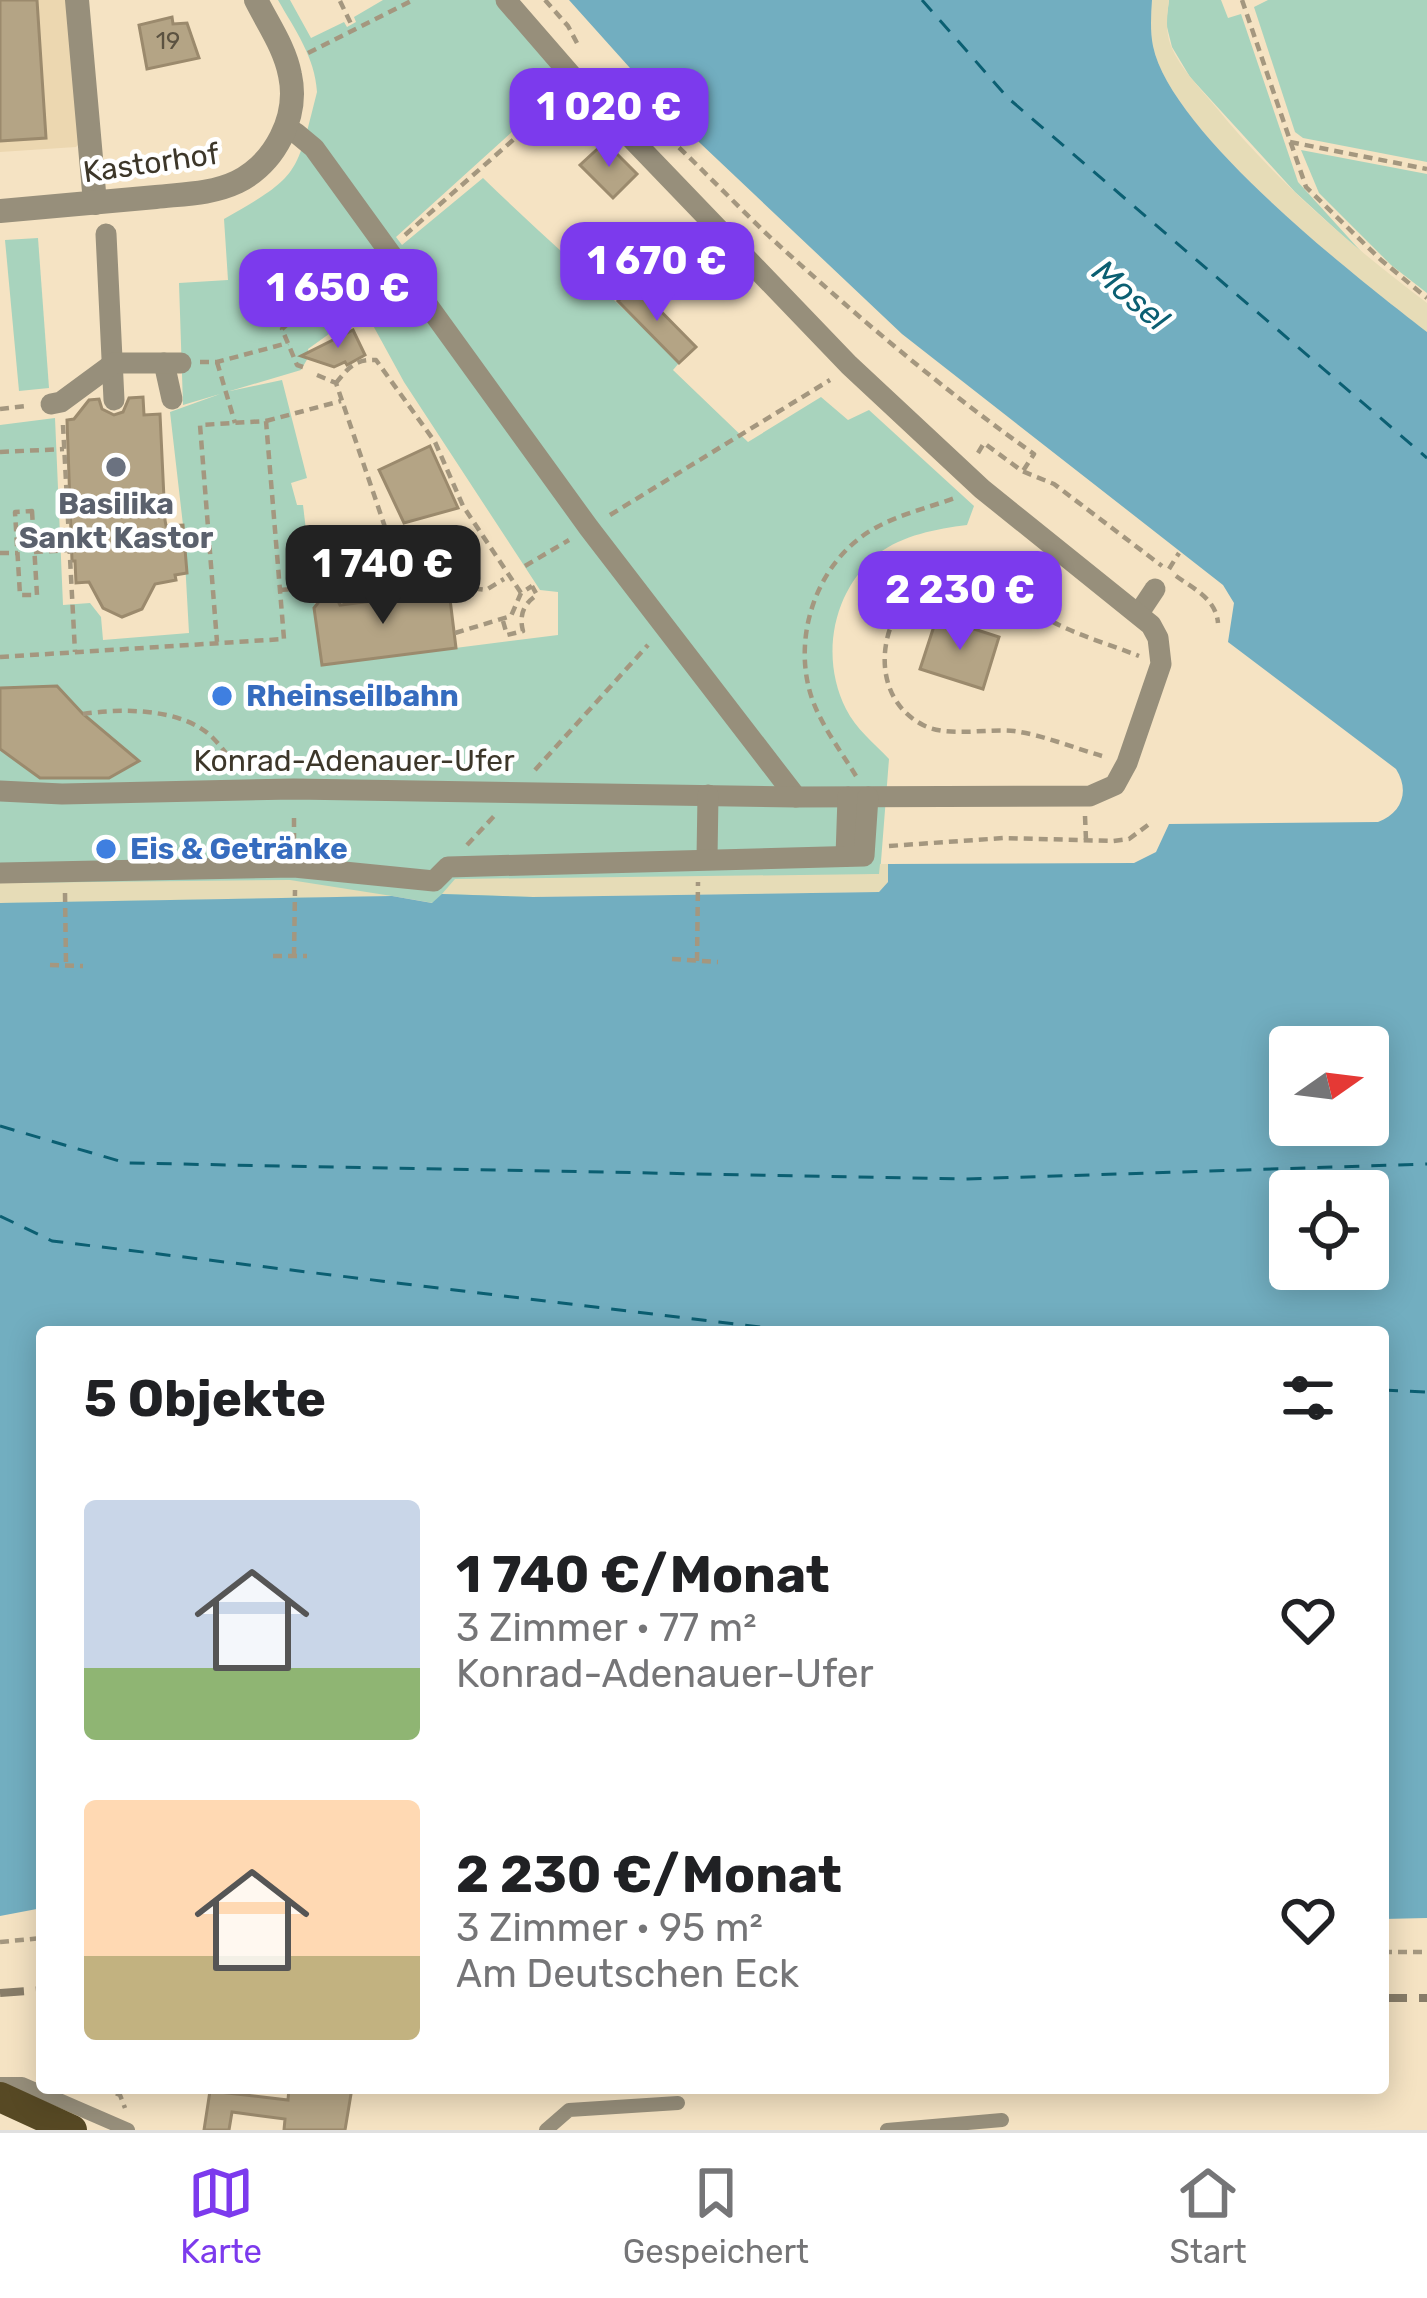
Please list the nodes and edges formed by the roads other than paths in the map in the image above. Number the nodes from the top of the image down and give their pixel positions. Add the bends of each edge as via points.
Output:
1 (77, 0) edge
2 (256, 0) edge
3 (506, 0) edge
4 (290, 131) junction
5 (95, 203) junction
6 (0, 211) edge
7 (106, 234) dead end
8 (114, 363) junction
9 (172, 399) dead end
10 (114, 400) dead end
11 (56, 403) road end
12 (1155, 589) dead end
13 (1139, 613) junction
14 (0, 791) edge
15 (708, 795) junction
16 (858, 796) junction
17 (796, 797) junction
18 (703, 858) junction
19 (0, 873) edge
20 (0, 2084) edge
21 (36, 2089) edge
22 (51, 2094) edge
23 (0, 2097) edge
24 (678, 2103) dead end
25 (1002, 2120) dead end
26 (70, 2129) edge
27 (128, 2130) edge
28 (546, 2130) edge
29 (886, 2130) edge

1 - 5 street
2 - 4 street via 292,80
3 - 13 street via 849,365 982,489
4 - 5 street, Kastorhof via 236,183
4 - 17 street via 314,148
5 - 6 street, Kastorhof
7 - 8 street
8 - 9 street via 173,363
8 - 10 street
8 - 11 street
12 - 13 street
13 - 16 street, Konrad-Adenauer-Ufer via 1159,638 1161,664 1127,763 1115,785 1086,806
14 - 15 street, Konrad-Adenauer-Ufer
15 - 17 street, Konrad-Adenauer-Ufer
15 - 18 street
16 - 17 street, Konrad-Adenauer-Ufer
16 - 18 street via 846,856
18 - 19 street via 448,867 434,881
20 - 21 lane
22 - 27 lane
23 - 26 main road
24 - 28 lane via 568,2110
25 - 29 lane

